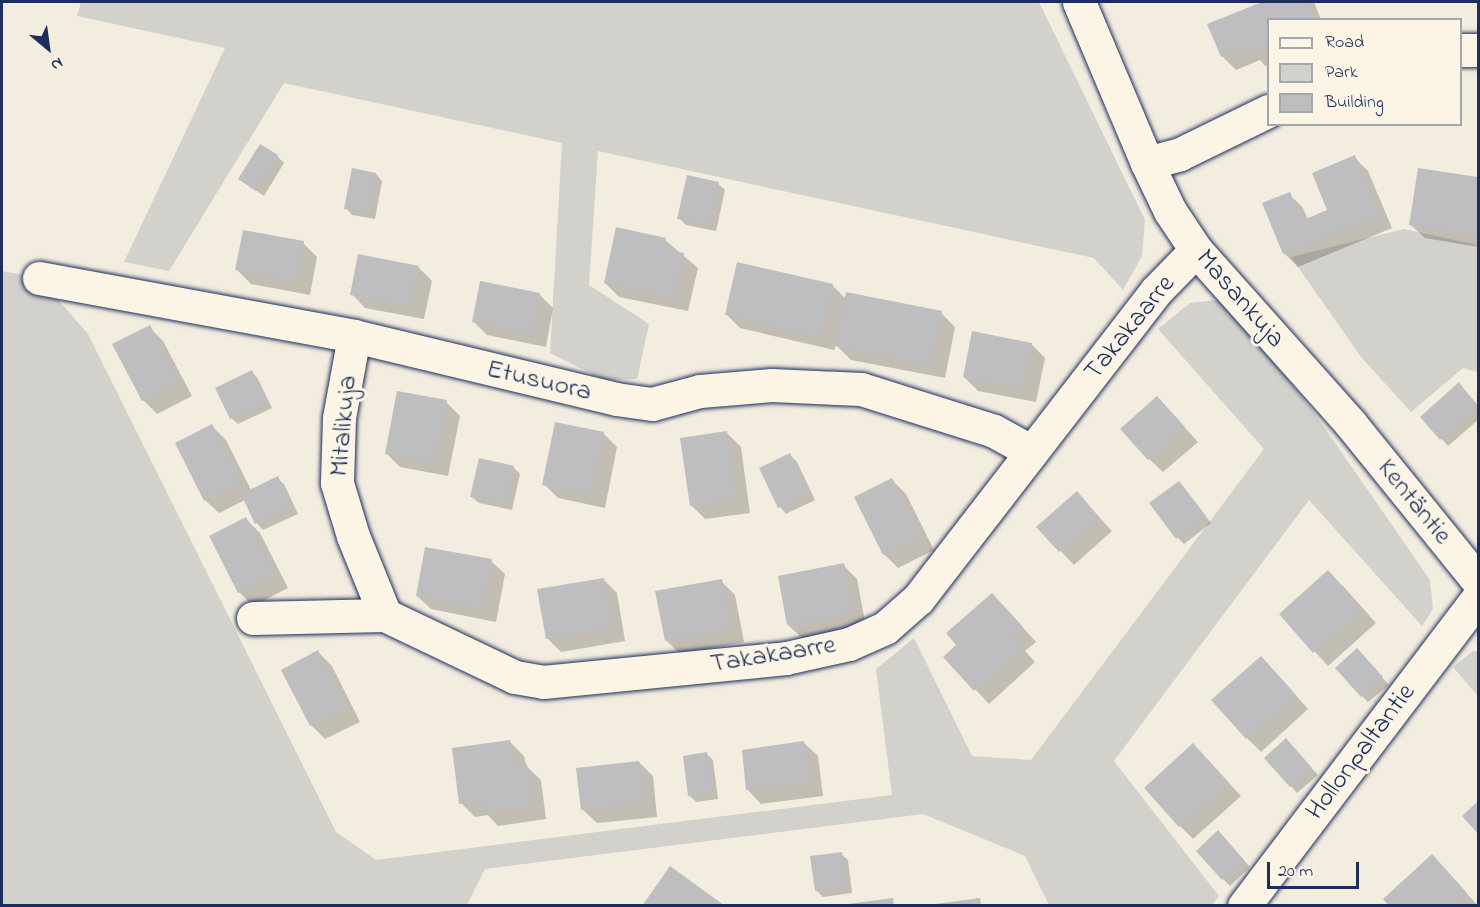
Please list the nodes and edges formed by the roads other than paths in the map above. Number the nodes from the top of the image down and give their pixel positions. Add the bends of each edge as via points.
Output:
1 (1079, 2) edge
2 (1462, 50) edge
3 (1479, 50) edge
4 (1267, 112) edge
5 (1147, 163) junction
6 (1196, 249) junction
7 (39, 278) dead end
8 (354, 336) junction
9 (1350, 423) joint
10 (1032, 452) junction
11 (1479, 581) edge
12 (1479, 597) edge
13 (385, 615) junction
14 (254, 618) dead end
15 (1244, 906) edge

1 - 5 street, Masankuja
2 - 3 street
4 - 5 street via 1180,154
5 - 6 street, Masankuja via 1170,211
6 - 9 street, Masankuja
6 - 10 street, Takakaarre via 1156,291
7 - 8 street, Etusuora
8 - 10 street, Etusuora via 616,399 652,404 700,391 772,385 861,389 994,430
8 - 13 street, Mitalikuja via 339,418 337,483 353,536
9 - 11 street, Kentäntie
10 - 13 street, Takakaarre via 918,599 885,628 849,644 786,658 543,682 515,677
12 - 15 street, Hollonpaltantie
13 - 14 street, Takakaarre

